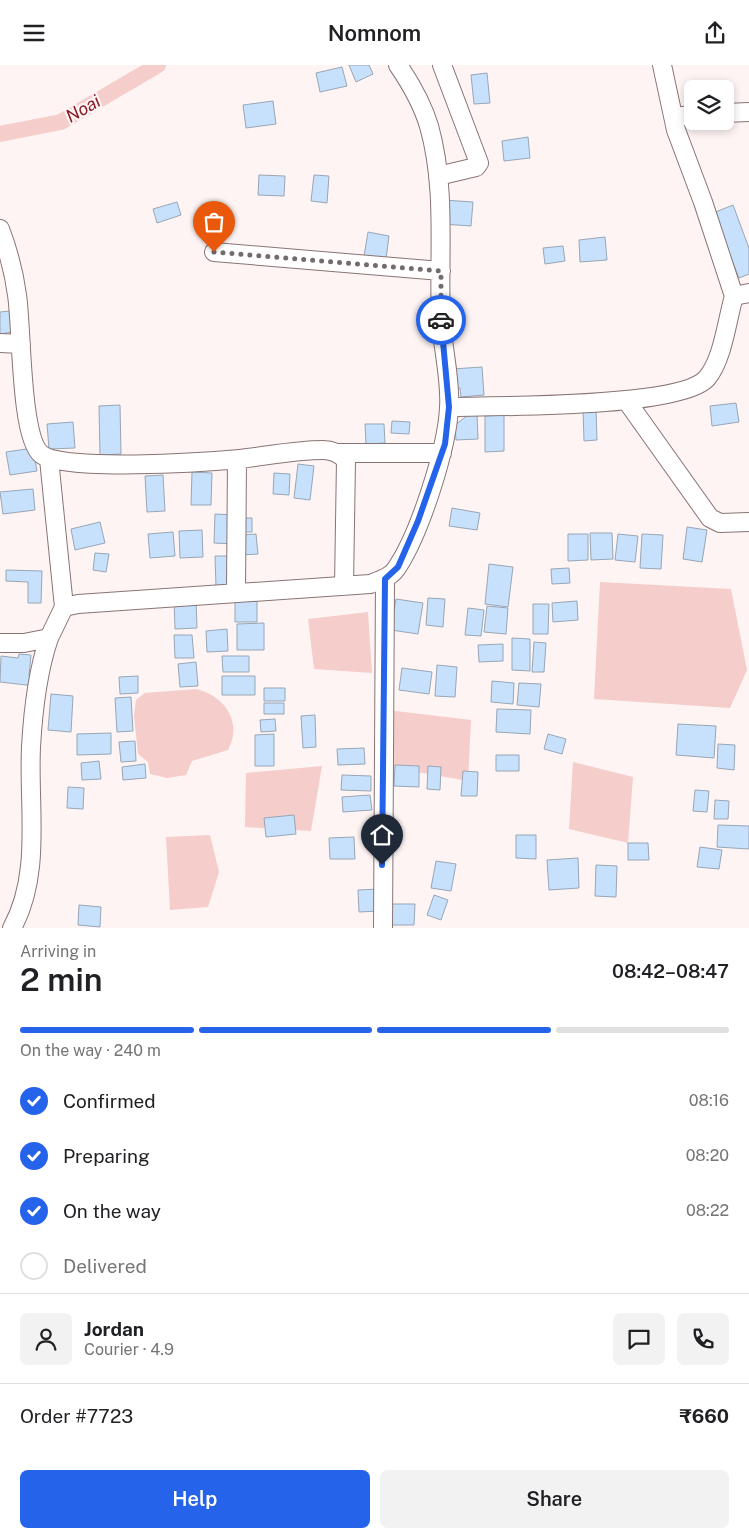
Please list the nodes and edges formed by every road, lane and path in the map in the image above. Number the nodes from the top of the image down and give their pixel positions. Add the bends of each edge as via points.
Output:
1 (398, 65) edge
2 (442, 65) edge
3 (662, 65) edge
4 (749, 112) edge
5 (734, 113) edge
6 (684, 116) edge
7 (674, 117) junction
8 (438, 176) junction
9 (0, 229) edge
10 (214, 252) dead end
11 (441, 271) junction
12 (741, 295) edge
13 (0, 343) edge
14 (21, 344) junction
15 (626, 400) junction
16 (449, 407) junction
17 (339, 453) junction
18 (442, 453) junction
19 (49, 459) junction
20 (237, 459) junction
21 (749, 522) edge
22 (385, 579) junction
23 (344, 586) junction
24 (236, 592) junction
25 (64, 607) junction
26 (49, 638) junction
27 (0, 643) edge
28 (12, 928) edge
29 (383, 928) edge

1 - 8 street via 415,91 428,126
2 - 8 street via 479,163 476,167
3 - 7 street
4 - 5 street
6 - 7 street
7 - 12 street
8 - 11 street
9 - 14 street via 18,296
10 - 11 street
11 - 16 street via 441,322
12 - 15 street via 719,358 706,379 677,392
13 - 14 street
14 - 19 street via 27,421 39,453
15 - 16 street
15 - 21 street via 715,522
16 - 18 street
17 - 18 street
17 - 20 street via 324,449
17 - 23 street via 346,460
18 - 22 street via 412,537 398,567
19 - 20 street via 101,465
19 - 25 street
20 - 24 street
22 - 23 street
22 - 29 street
23 - 24 street
24 - 25 street via 78,603
25 - 26 street
26 - 27 street
26 - 28 street via 40,664 31,747 32,836 20,914

